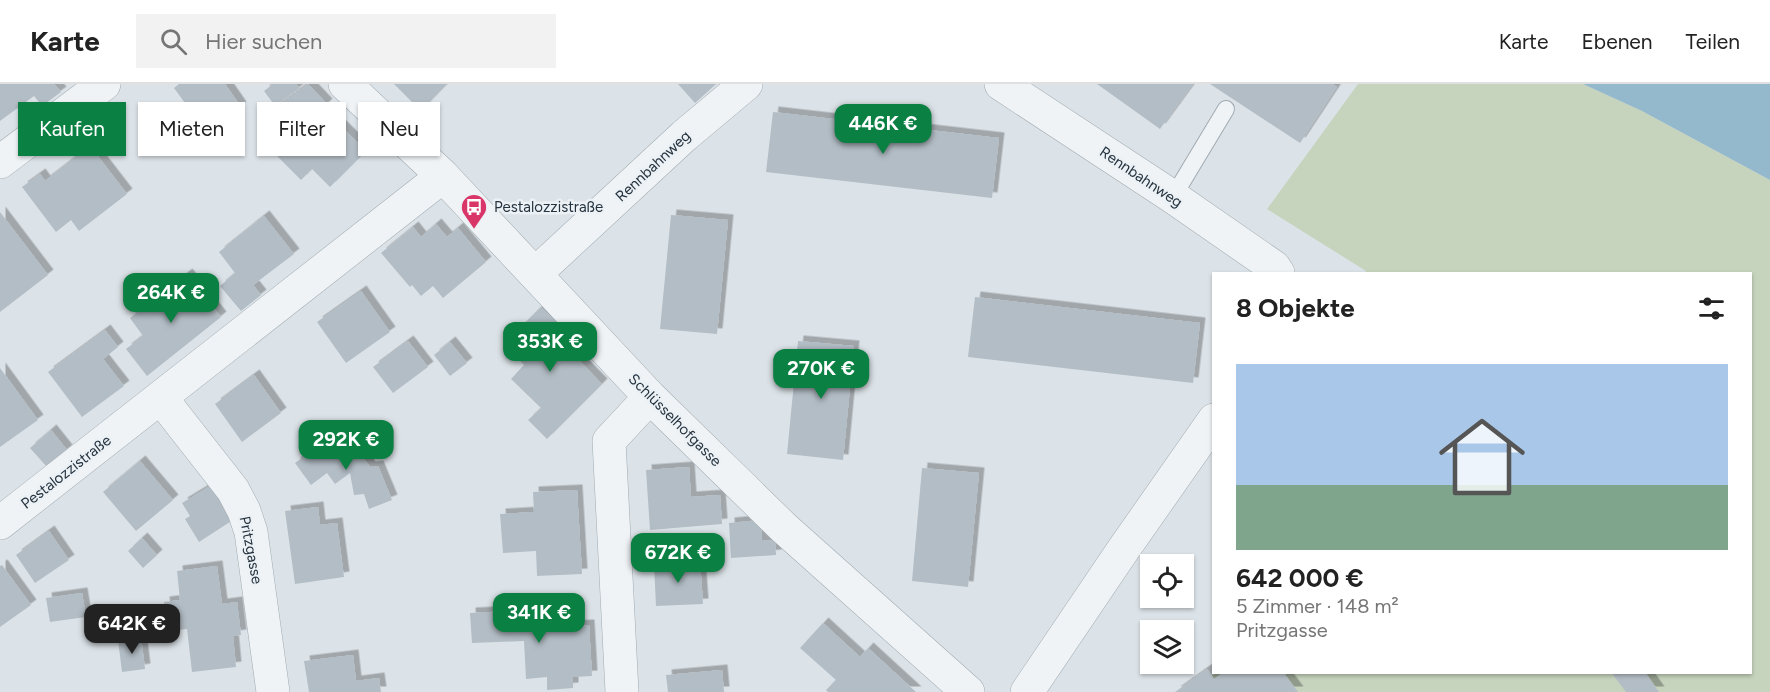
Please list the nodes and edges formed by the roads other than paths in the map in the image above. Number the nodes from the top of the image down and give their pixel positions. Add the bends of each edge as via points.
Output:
1 (104, 84) edge
2 (345, 84) edge
3 (746, 84) edge
4 (1001, 84) edge
5 (1226, 109) dead end
6 (0, 162) edge
7 (443, 176) junction
8 (1173, 197) junction
9 (1277, 272) edge
10 (535, 274) junction
11 (650, 397) junction
12 (161, 398) junction
13 (1212, 423) edge
14 (0, 524) edge
15 (273, 692) edge
16 (622, 692) edge
17 (968, 692) edge
18 (1027, 692) edge

1 - 6 street
2 - 7 street, Schlüsselhofgasse
3 - 10 street, Rennbahnweg
4 - 8 street, Rennbahnweg
5 - 8 lane
7 - 10 street, Schlüsselhofgasse
7 - 12 street, Pestalozzistraße
8 - 9 street, Rennbahnweg
10 - 11 street, Schlüsselhofgasse
11 - 16 street via 609,441
11 - 17 street, Schlüsselhofgasse via 784,528
12 - 14 street, Pestalozzistraße
12 - 15 street, Pritzgasse via 233,489 244,511 251,532
13 - 18 street

